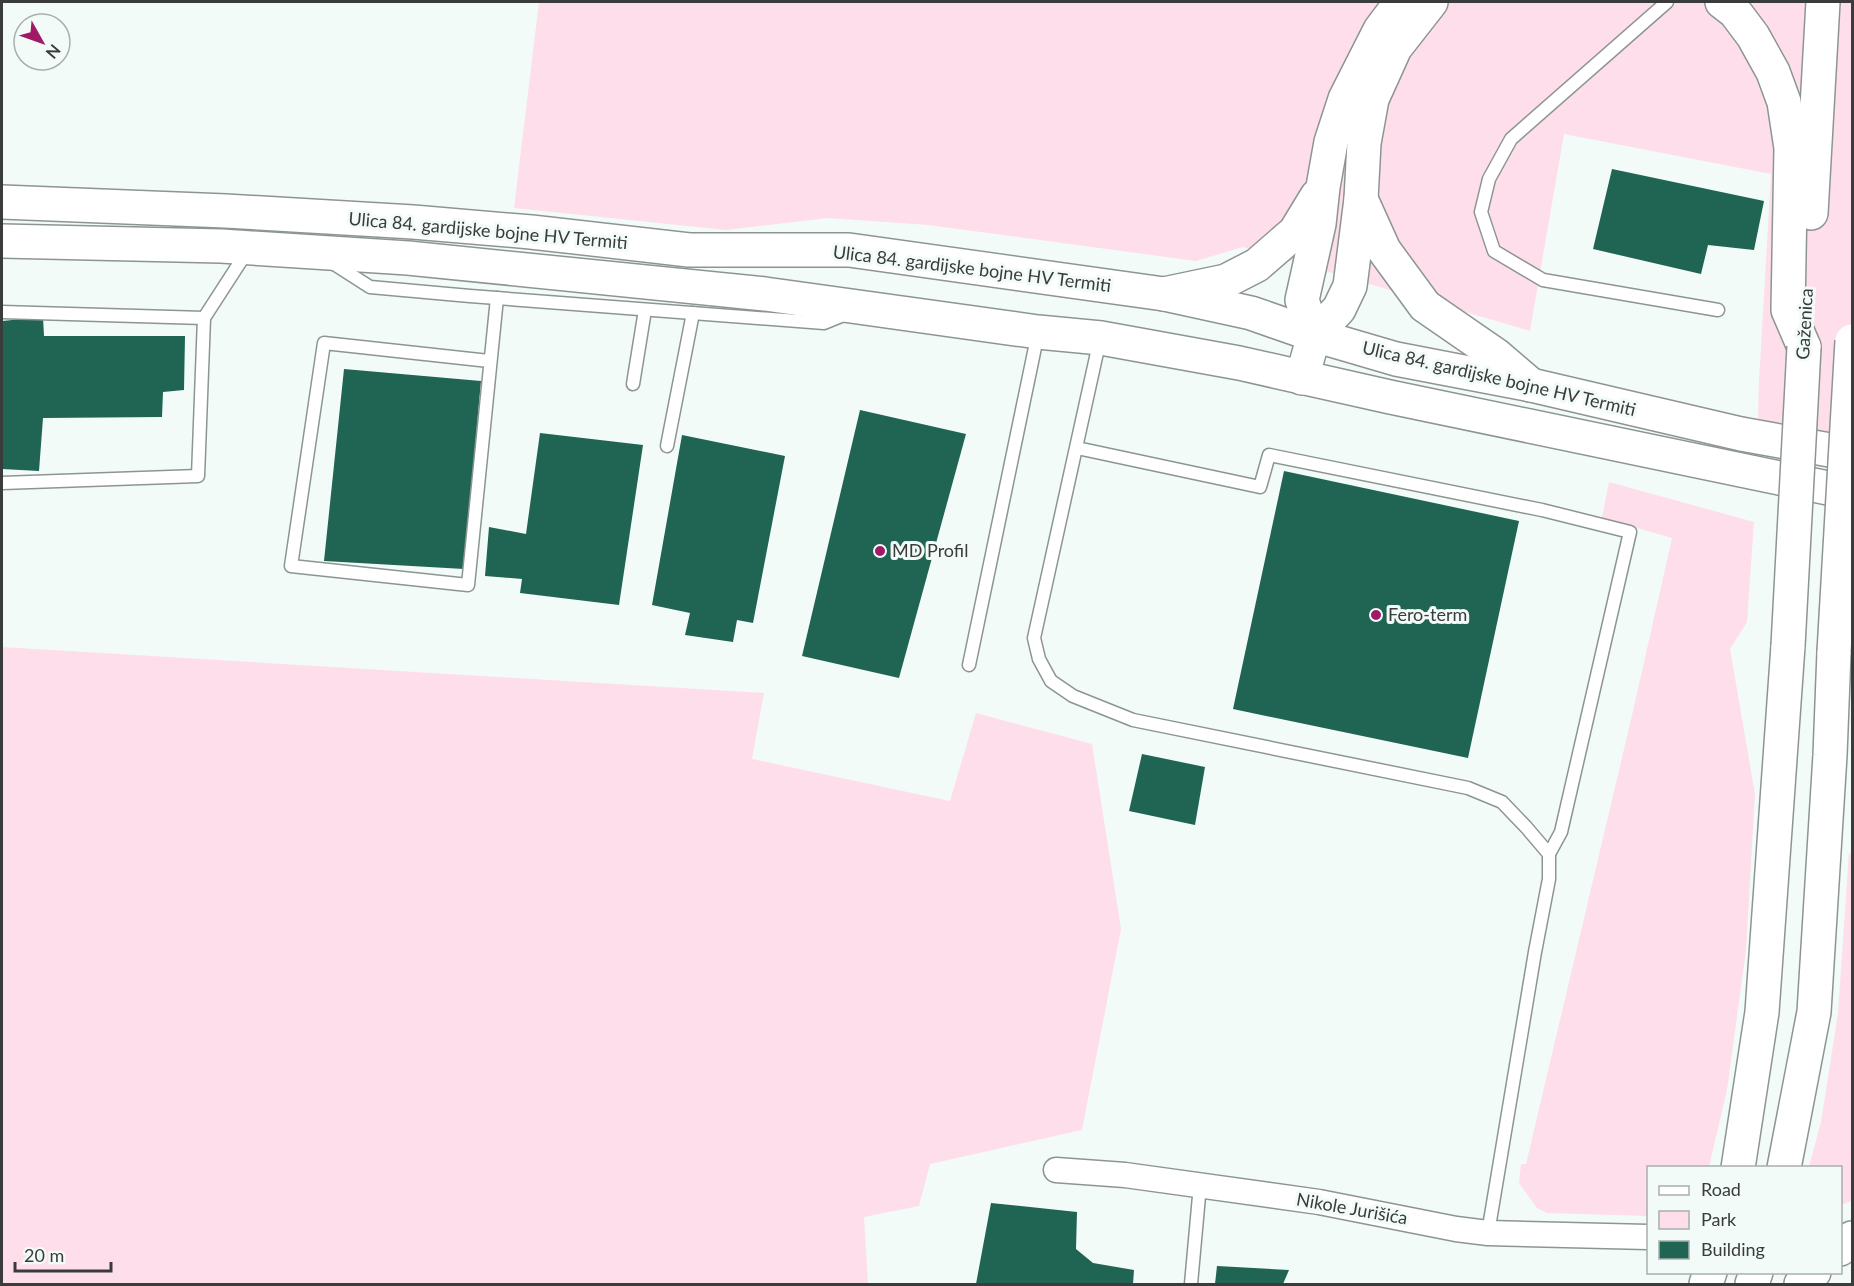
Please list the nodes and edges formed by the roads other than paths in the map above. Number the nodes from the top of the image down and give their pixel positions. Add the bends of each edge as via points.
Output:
1 (1401, 2) edge
2 (1431, 2) edge
3 (1667, 2) edge
4 (1722, 2) edge
5 (1823, 2) edge
6 (1323, 187) junction
7 (1361, 198) junction
8 (2, 202) edge
9 (2, 241) edge
10 (250, 248) junction
11 (315, 252) junction
12 (1164, 294) junction
13 (497, 298) junction
14 (861, 308) junction
15 (645, 310) junction
16 (1718, 310) dead end
17 (2, 312) edge
18 (693, 314) junction
19 (204, 318) junction
20 (1038, 332) junction
21 (1314, 335) junction
22 (1101, 338) junction
23 (1852, 341) edge
24 (1804, 347) junction
25 (489, 361) junction
26 (1302, 378) junction
27 (633, 384) dead end
28 (1531, 385) junction
29 (667, 446) dead end
30 (1077, 448) junction
31 (1852, 454) edge
32 (2, 483) edge
33 (1852, 493) edge
34 (1834, 652) junction
35 (969, 665) dead end
36 (1852, 681) edge
37 (1549, 855) junction
38 (1738, 1166) edge
39 (1784, 1166) edge
40 (1056, 1170) dead end
41 (1200, 1185) junction
42 (1488, 1233) junction
43 (1647, 1237) edge
44 (1191, 1284) edge

1 - 6 main road via 1380,30 1345,99 1331,142
2 - 7 main road via 1395,48 1372,99 1364,143
3 - 16 lane via 1512,139 1489,179 1481,212 1494,251 1543,280
4 - 24 main road via 1753,36 1784,102 1791,148 1788,310
5 - 24 main road, Gaženica
6 - 12 main road via 1295,232 1257,265 1227,281
6 - 21 main road via 1302,300
7 - 21 main road via 1350,286 1339,309
7 - 28 main road via 1384,250 1425,306 1496,355
8 - 12 main road, Ulica 84. gardijske bojne HV Termiti via 413,222 689,250 849,250
9 - 10 main road, Ulica 84. gardijske bojne HV Termiti
10 - 11 main road, Ulica 84. gardijske bojne HV Termiti
10 - 19 lane
11 - 13 lane via 370,287
11 - 14 main road, Ulica 84. gardijske bojne HV Termiti via 508,267
12 - 21 main road, Ulica 84. gardijske bojne HV Termiti via 1251,313
13 - 15 lane
13 - 25 lane
14 - 18 lane via 824,323
14 - 20 main road, Ulica 84. gardijske bojne HV Termiti
15 - 18 lane
15 - 27 lane
17 - 19 lane
18 - 29 lane
19 - 32 lane via 198,476
20 - 22 main road, Ulica 84. gardijske bojne HV Termiti
20 - 35 lane
21 - 26 main road
21 - 28 main road, Ulica 84. gardijske bojne HV Termiti via 1396,359
22 - 26 main road, Ulica 84. gardijske bojne HV Termiti
22 - 30 lane
23 - 34 main road, bridge
24 - 38 main road, Gaženica, bridge via 1762,1012
25 - 25 lane via 468,585 291,566 324,343
26 - 33 main road, Ulica 84. gardijske bojne HV Termiti
28 - 31 main road, Ulica 84. gardijske bojne HV Termiti via 1741,434
30 - 37 lane via 1034,638 1039,659 1051,681 1073,696 1133,720 1468,788 1502,802
30 - 37 lane via 1260,487 1269,455 1542,510 1630,532 1562,832
34 - 36 main road
34 - 39 main road via 1814,1012
37 - 42 lane via 1549,879
40 - 41 street, Nikole Jurišića
41 - 42 street, Nikole Jurišića
41 - 44 lane
42 - 43 street, Nikole Jurišića

